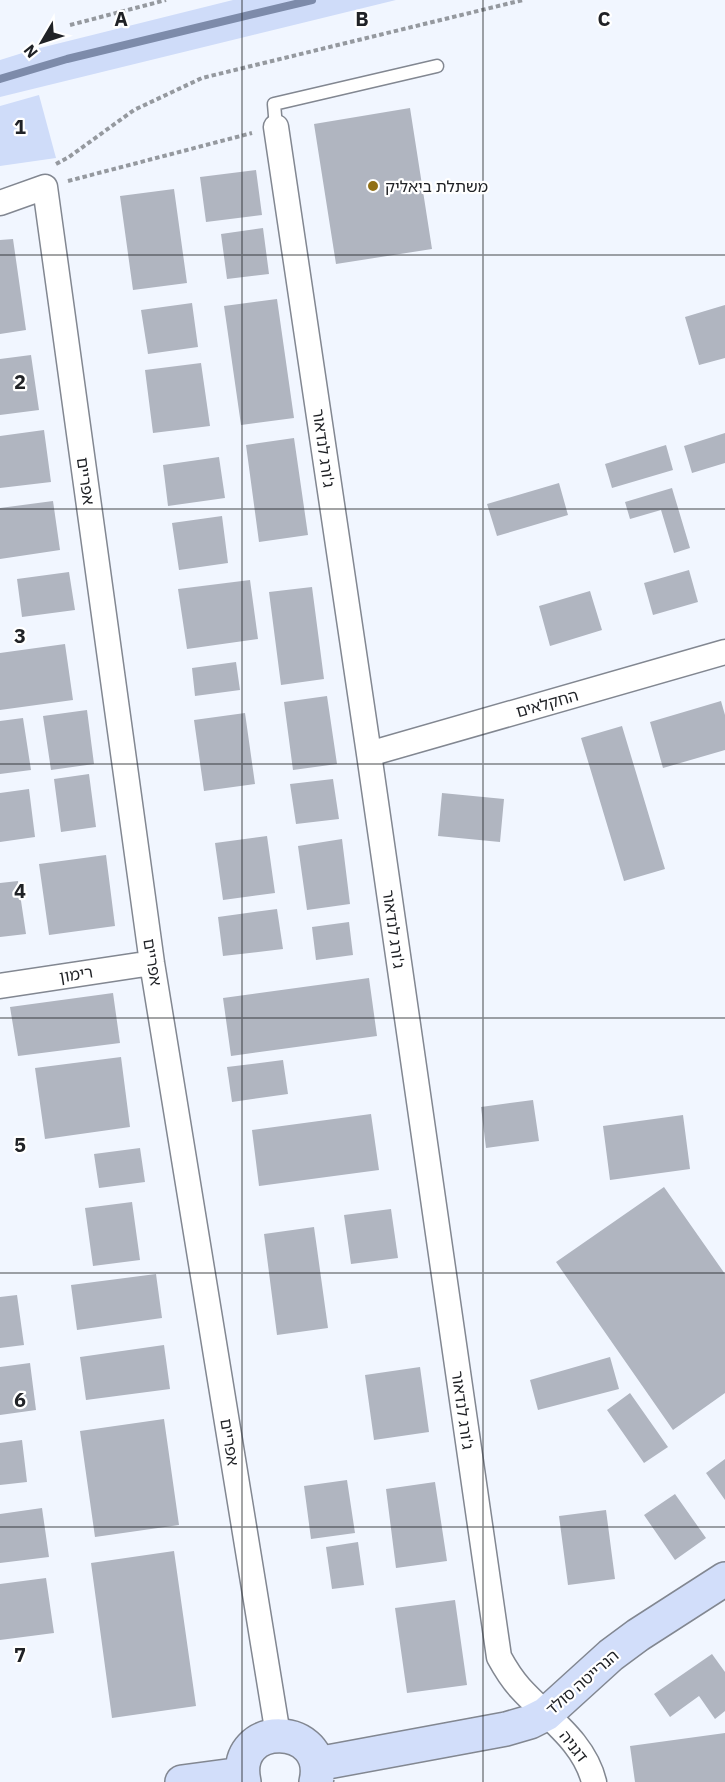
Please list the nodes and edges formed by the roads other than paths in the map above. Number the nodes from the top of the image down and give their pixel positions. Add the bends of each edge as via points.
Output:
1 (437, 66) dead end
2 (276, 127) joint
3 (0, 203) edge
4 (725, 652) edge
5 (369, 753) junction
6 (152, 963) junction
7 (0, 986) edge
8 (725, 1579) edge
9 (546, 1714) junction
10 (278, 1735) junction
11 (316, 1773) edge
12 (243, 1778) edge
13 (182, 1782) edge
14 (594, 1782) edge

1 - 2 lane via 274,104
2 - 5 street, ג'ורג לנדאור
3 - 6 street, אפריים via 46,177
4 - 5 street, החקלאים
5 - 9 street, ג'ורג לנדאור via 499,1657 520,1688
6 - 7 street, רימון
6 - 10 street, אפריים
8 - 9 street, הנרייטה סולד via 611,1655
9 - 11 street, הנרייטה סולד via 506,1729
9 - 14 street, דגניה via 578,1746
10 - 11 street via 291,1736 311,1752
10 - 12 street via 256,1742 248,1751
12 - 13 street

